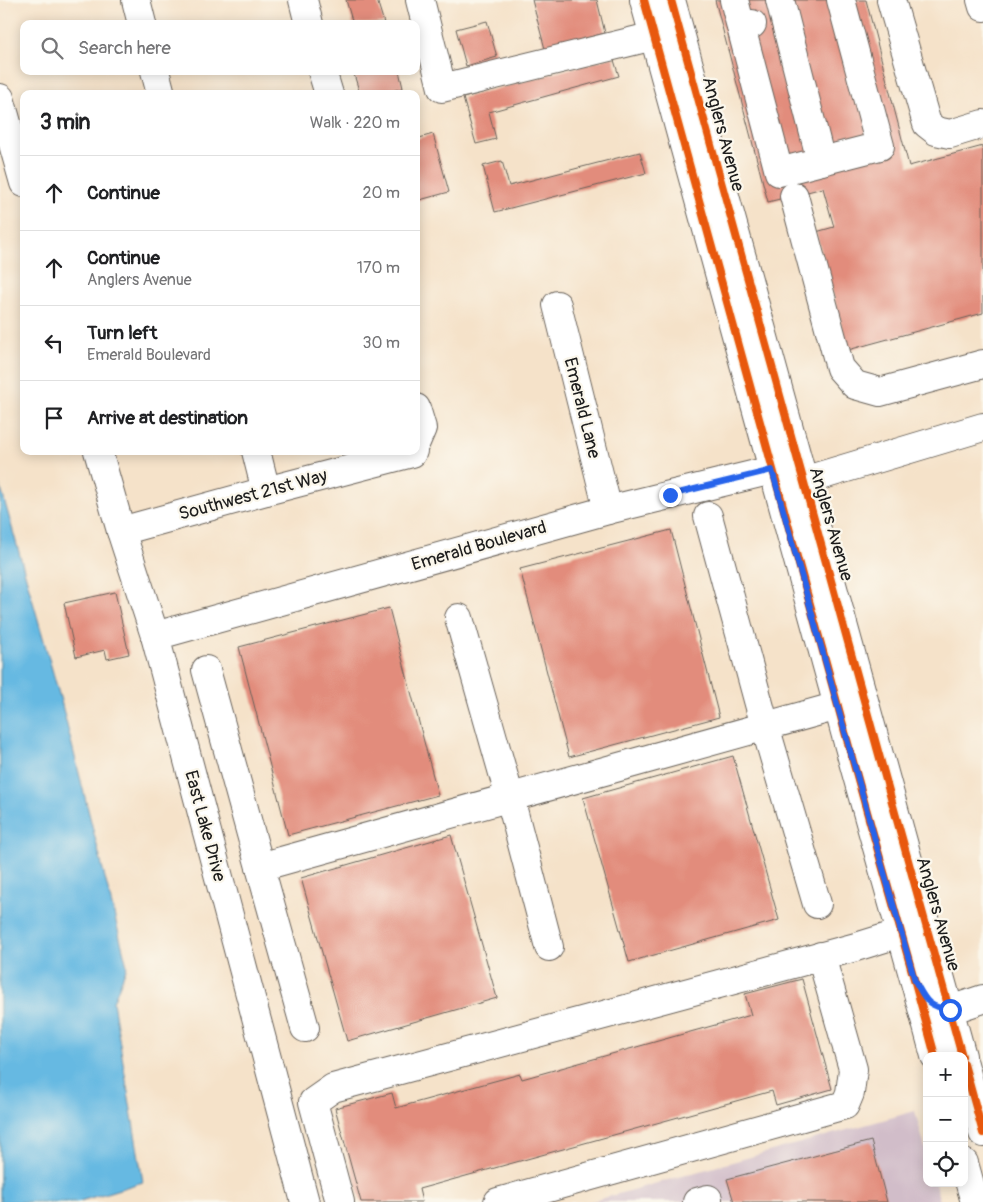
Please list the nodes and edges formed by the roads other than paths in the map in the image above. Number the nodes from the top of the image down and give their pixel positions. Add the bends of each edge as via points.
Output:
1 (136, 0) edge
2 (303, 0) edge
3 (420, 0) edge
4 (644, 0) edge
5 (671, 0) edge
6 (734, 0) edge
7 (780, 0) edge
8 (841, 0) edge
9 (891, 0) edge
10 (981, 0) edge
11 (983, 7) edge
12 (141, 20) edge
13 (308, 20) edge
14 (654, 36) junction
15 (156, 75) edge
16 (323, 75) edge
17 (160, 90) edge
18 (328, 90) edge
19 (0, 98) edge
20 (983, 124) edge
21 (821, 161) junction
22 (20, 169) edge
23 (794, 196) dead end
24 (557, 305) dead end
25 (983, 364) edge
26 (983, 427) edge
27 (99, 455) edge
28 (257, 455) edge
29 (404, 455) edge
30 (772, 470) junction
31 (803, 481) junction
32 (266, 491) junction
33 (608, 510) junction
34 (708, 516) dead end
35 (121, 531) junction
36 (459, 618) dead end
37 (155, 636) junction
38 (206, 670) dead end
39 (838, 706) junction
40 (765, 726) junction
41 (510, 798) junction
42 (260, 867) junction
43 (816, 904) dead end
44 (901, 933) junction
45 (549, 947) dead end
46 (821, 956) junction
47 (915, 981) junction
48 (983, 999) edge
49 (950, 1010) junction
50 (305, 1028) dead end
51 (934, 1052) edge
52 (961, 1052) edge
53 (968, 1079) edge
54 (983, 1134) edge
55 (968, 1177) edge
56 (305, 1202) edge
57 (340, 1202) edge
58 (498, 1202) edge
59 (975, 1202) edge

1 - 12 street
2 - 13 street
3 - 14 street via 442,88
4 - 14 street
5 - 31 street, Anglers Avenue
6 - 21 street via 747,26 779,172
7 - 21 street
8 - 21 street via 880,146
9 - 20 street via 927,124 936,131 950,134
10 - 11 street
14 - 30 street
15 - 17 street
16 - 18 street
19 - 22 street
23 - 25 street via 840,368 855,385 880,392
24 - 33 street, Emerald Lane
26 - 31 street
27 - 35 street, East Lake Drive
28 - 32 street
29 - 32 street, Southwest 21st Way
30 - 31 street
30 - 33 street, Emerald Boulevard
30 - 39 street
31 - 49 street, Anglers Avenue
32 - 35 street, Southwest 21st Way
33 - 37 street, Emerald Boulevard
34 - 40 street
35 - 37 street, East Lake Drive
36 - 41 street
37 - 56 street, East Lake Drive
38 - 42 street
39 - 40 street
39 - 44 street
40 - 41 street
40 - 43 street
41 - 42 street
41 - 45 street
42 - 50 street
44 - 46 street
44 - 47 street
46 - 57 street via 332,1088 314,1102
46 - 58 street via 853,1069 850,1093 844,1105
47 - 49 street via 928,1002
47 - 51 street
48 - 49 street
49 - 52 street, Anglers Avenue
53 - 54 street
55 - 59 street

